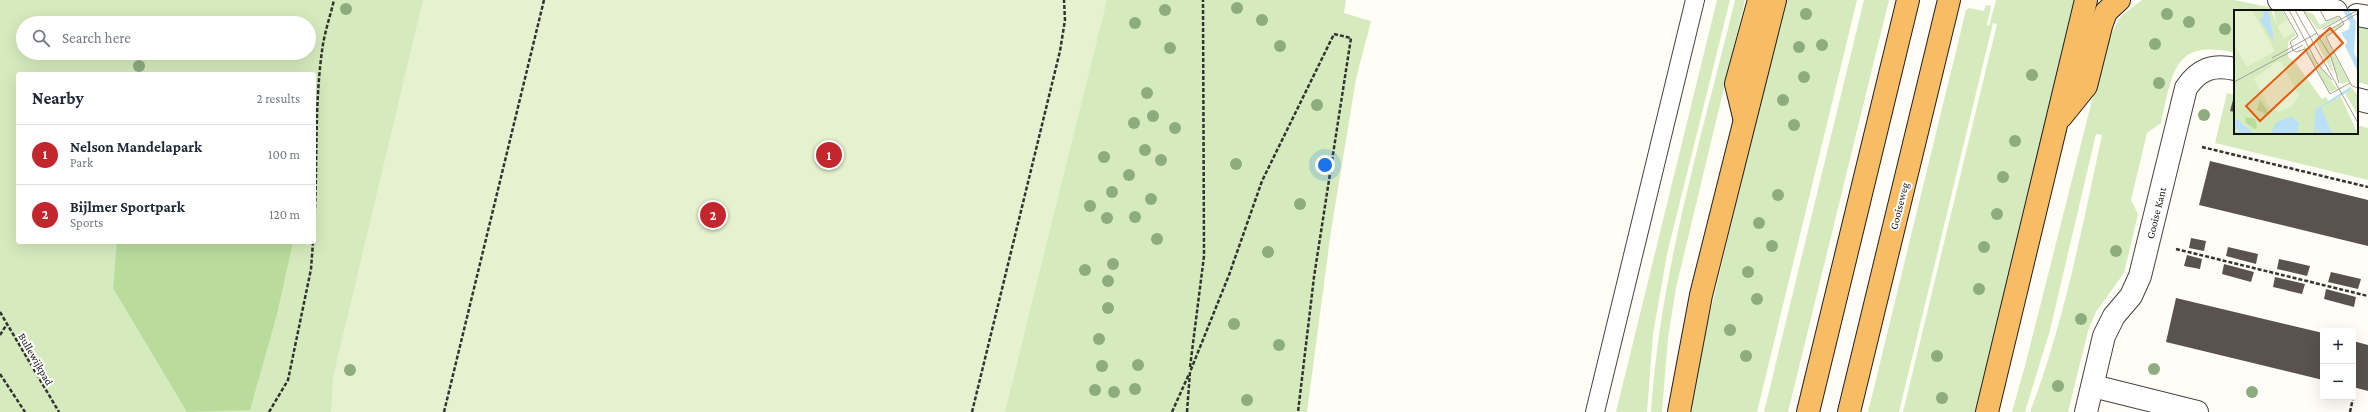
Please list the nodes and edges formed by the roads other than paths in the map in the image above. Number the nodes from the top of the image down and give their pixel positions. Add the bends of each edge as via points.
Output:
1 (1695, 0) edge
2 (1759, 0) edge
3 (1775, 0) edge
4 (1908, 0) edge
5 (1949, 0) edge
6 (2086, 0) edge
7 (2119, 0) edge
8 (2279, 0) edge
9 (2331, 10) edge
10 (2358, 15) edge
11 (2368, 17) edge
12 (2234, 70) edge
13 (2358, 99) edge
14 (2368, 102) edge
15 (1744, 119) junction
16 (2057, 122) junction
17 (2093, 386) junction
18 (1595, 412) edge
19 (1679, 412) edge
20 (1808, 412) edge
21 (1849, 412) edge
22 (1987, 412) edge
23 (2086, 412) edge
24 (2197, 412) edge

1 - 18 lane
2 - 15 highway via 1736,84
3 - 15 highway
4 - 20 highway
5 - 21 highway, Gooiseweg
6 - 16 highway
7 - 16 highway via 2106,12 2086,86
8 - 9 street
10 - 11 street
12 - 17 street, Gooise Kant via 2212,67 2203,70 2186,88 2140,276 2131,296 2114,316 2104,336
13 - 14 street
15 - 19 highway via 1701,295
16 - 22 highway
17 - 23 street, Gooise Kant
17 - 24 street

